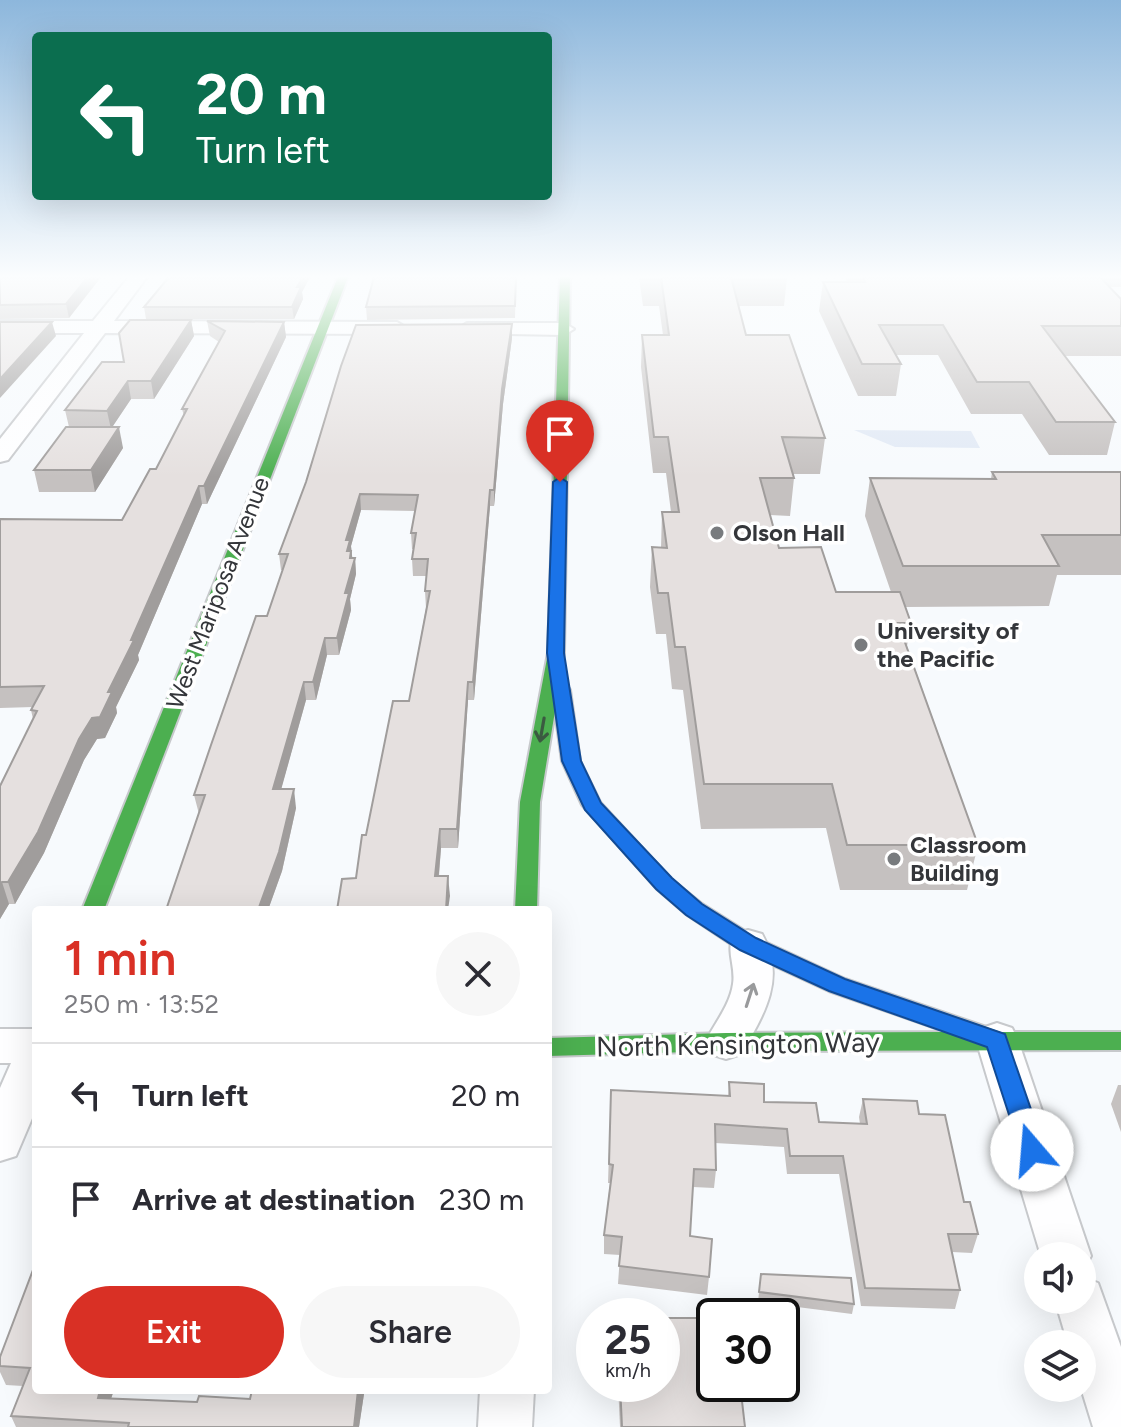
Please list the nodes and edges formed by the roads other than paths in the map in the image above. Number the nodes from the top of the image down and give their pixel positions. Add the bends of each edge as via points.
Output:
1 (86, 344) edge
2 (316, 344) edge
3 (564, 344) edge
4 (0, 455) edge
5 (556, 653) junction
6 (95, 906) edge
7 (526, 906) edge
8 (748, 944) junction
9 (997, 1040) junction
10 (1121, 1041) edge
11 (726, 1042) junction
12 (0, 1046) edge
13 (32, 1046) edge
14 (552, 1047) edge
15 (32, 1064) edge
16 (0, 1142) edge
17 (1062, 1242) edge
18 (1084, 1314) edge
19 (507, 1394) edge
20 (505, 1427) edge
21 (1120, 1427) edge

1 - 4 street
2 - 6 street, West Mariposa Avenue
3 - 5 street
5 -> 7 street via 530,802
5 - 8 street via 571,761 592,805 664,884
8 - 9 street via 837,985
11 -> 8 street via 753,996 755,975
9 - 10 street, North Kensington Way
9 - 11 street, North Kensington Way
9 - 17 street
11 - 14 street, North Kensington Way
12 - 13 street
15 - 16 street
18 - 21 street
19 - 20 street

